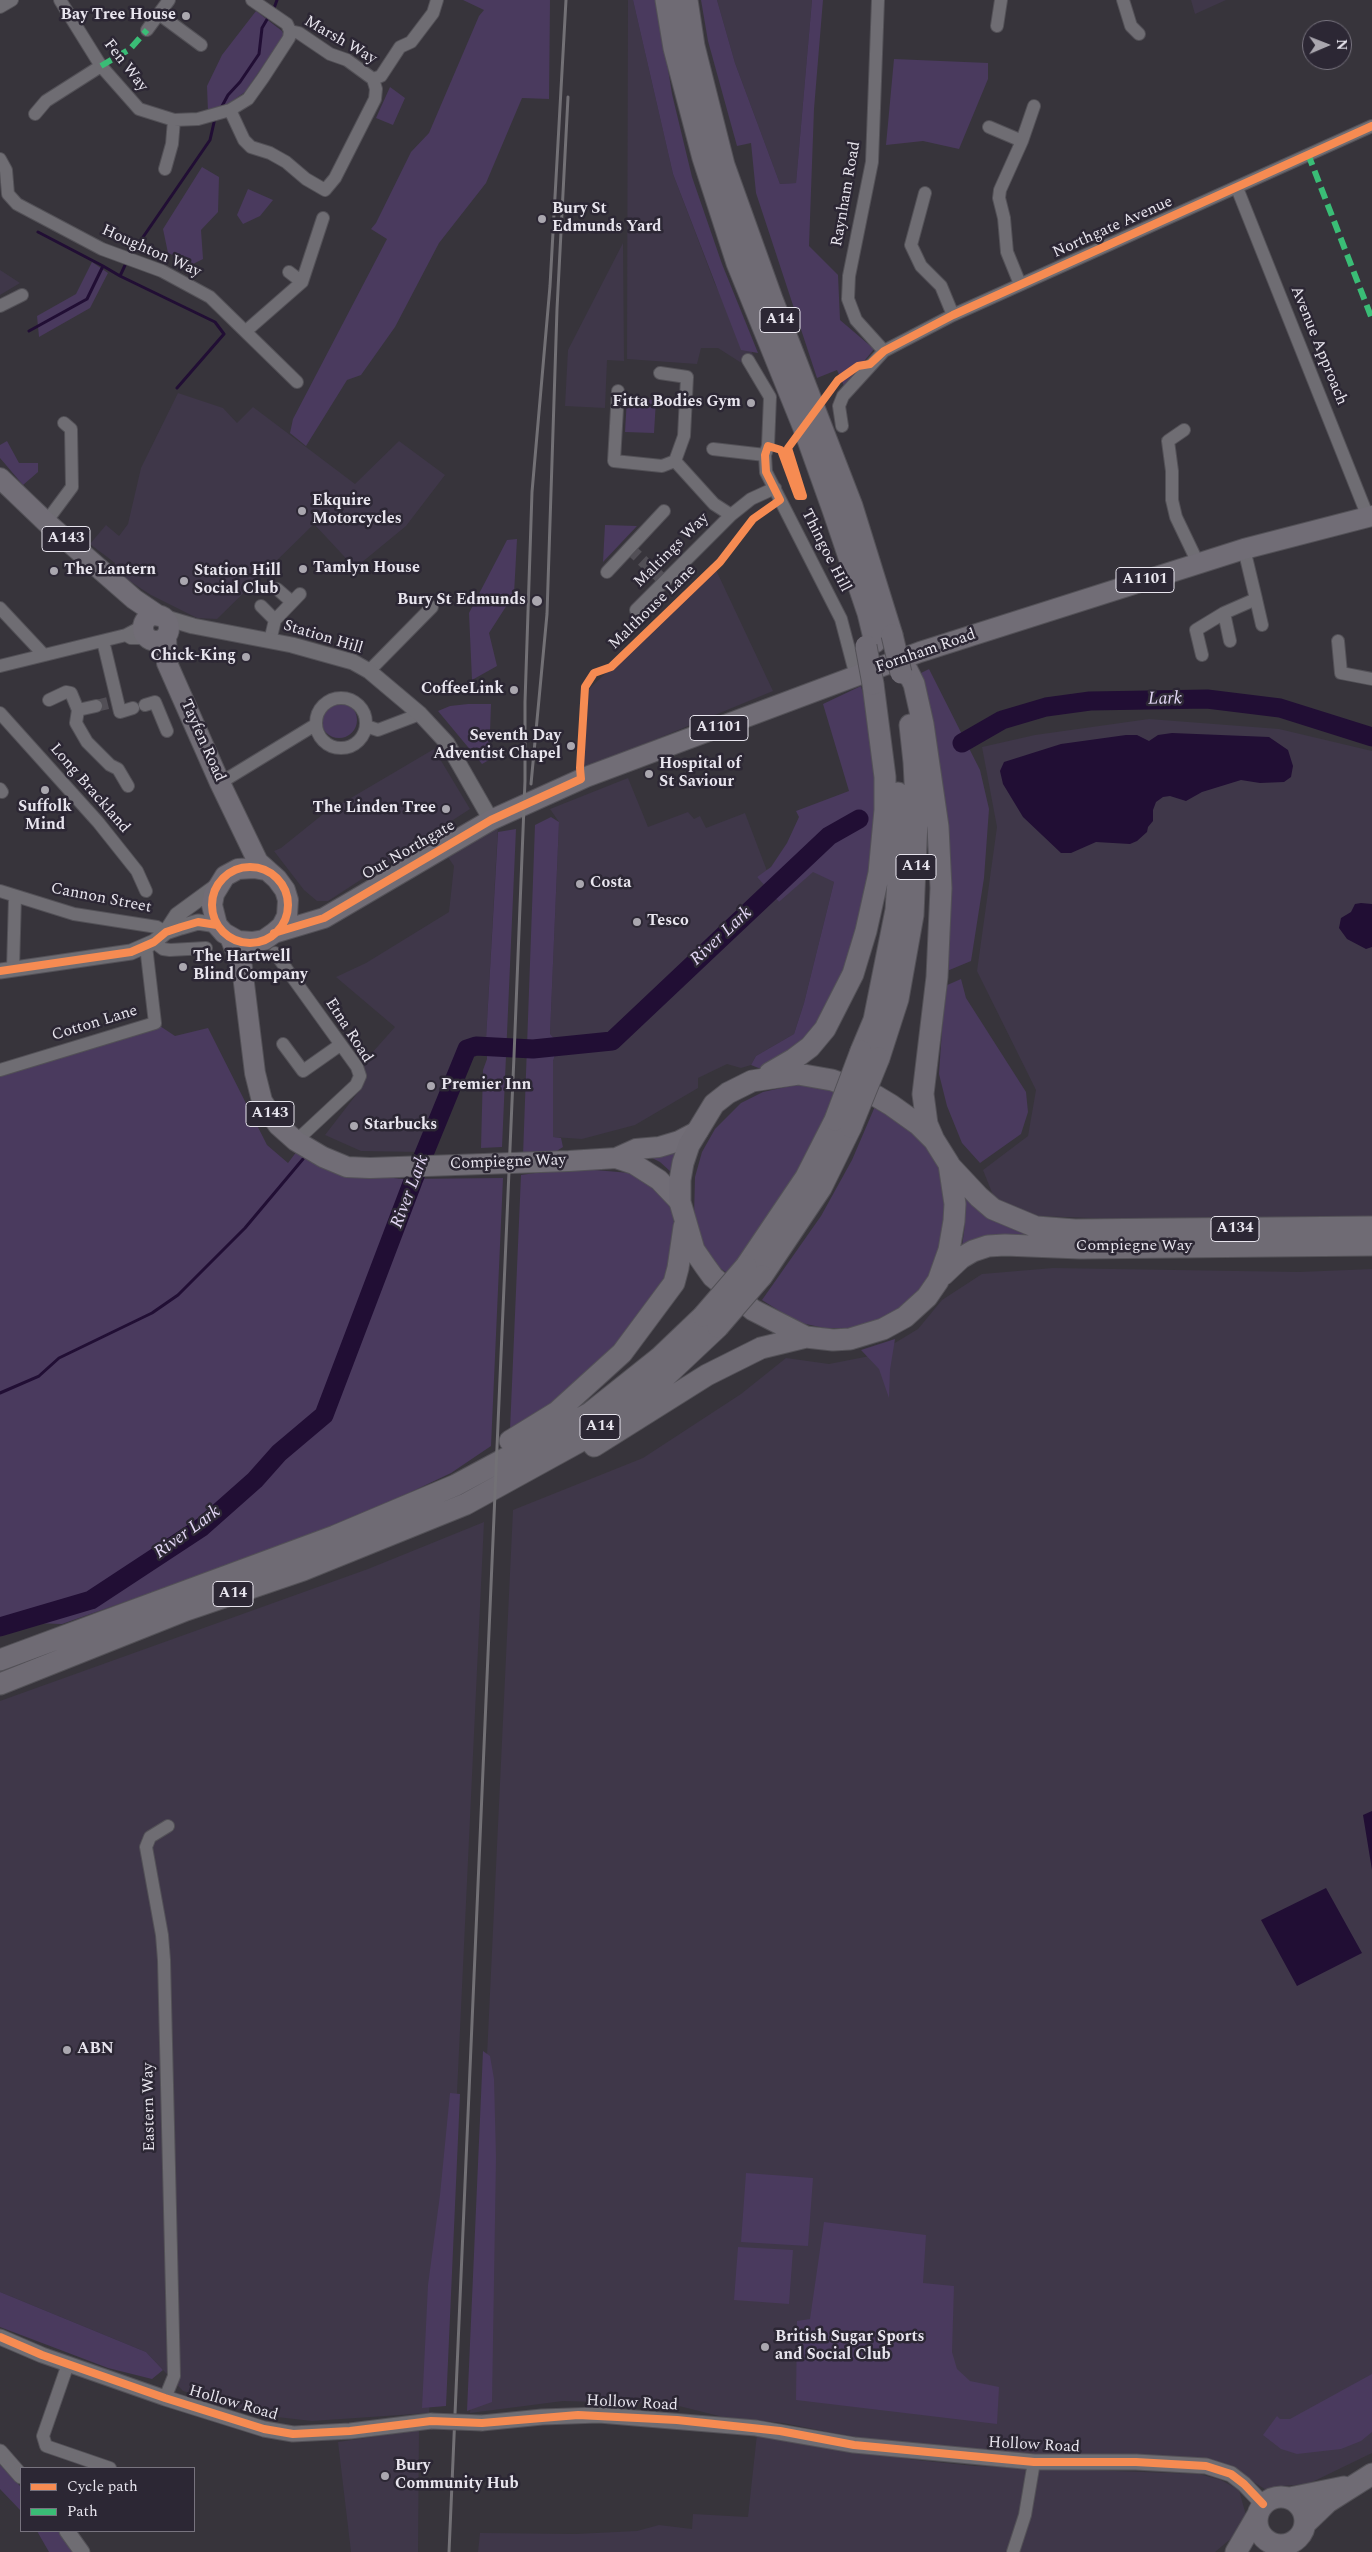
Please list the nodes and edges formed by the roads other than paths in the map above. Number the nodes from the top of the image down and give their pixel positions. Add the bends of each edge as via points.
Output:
1 (12, 0) edge
2 (60, 0) edge
3 (169, 0) edge
4 (437, 0) edge
5 (666, 0) edge
6 (687, 0) edge
7 (878, 0) edge
8 (1001, 0) edge
9 (1123, 0) edge
10 (0, 7) edge
11 (262, 7) edge
12 (159, 14) junction
13 (998, 26) dead end
14 (147, 30) dead end
15 (290, 31) junction
16 (1139, 34) dead end
17 (201, 45) dead end
18 (102, 66) junction
19 (373, 80) junction
20 (1034, 106) dead end
21 (226, 112) junction
22 (35, 114) dead end
23 (174, 120) junction
24 (1372, 126) edge
25 (989, 127) dead end
26 (1022, 140) junction
27 (0, 158) edge
28 (164, 169) dead end
29 (1237, 188) junction
30 (925, 193) dead end
31 (323, 218) dead end
32 (289, 272) dead end
33 (302, 282) junction
34 (1020, 284) junction
35 (22, 295) dead end
36 (0, 306) edge
37 (953, 315) junction
38 (246, 331) junction
39 (884, 351) junction
40 (748, 360) dead end
41 (660, 374) dead end
42 (297, 382) dead end
43 (618, 391) dead end
44 (64, 423) dead end
45 (842, 426) dead end
46 (1184, 430) dead end
47 (713, 449) dead end
48 (765, 455) junction
49 (675, 461) junction
50 (0, 478) edge
51 (775, 488) junction
52 (664, 511) dead end
53 (731, 515) junction
54 (1370, 516) edge
55 (46, 522) junction
56 (1244, 549) junction
57 (1198, 563) junction
58 (607, 572) dead end
59 (277, 589) dead end
60 (1256, 599) junction
61 (261, 606) dead end
62 (432, 607) dead end
63 (0, 608) edge
64 (636, 610) dead end
65 (1224, 613) junction
66 (275, 620) junction
67 (1262, 625) dead end
68 (152, 630) junction
69 (103, 641) junction
70 (270, 641) junction
71 (1230, 641) dead end
72 (1338, 641) dead end
73 (882, 643) junction
74 (44, 655) junction
75 (1202, 655) dead end
76 (0, 666) edge
77 (369, 672) junction
78 (884, 676) junction
79 (1372, 679) edge
80 (49, 700) dead end
81 (107, 703) junction
82 (78, 710) junction
83 (420, 714) junction
84 (3, 721) edge
85 (315, 725) junction
86 (366, 726) junction
87 (167, 730) dead end
88 (220, 783) junction
89 (128, 786) dead end
90 (239, 818) junction
91 (491, 820) junction
92 (265, 870) junction
93 (222, 881) junction
94 (0, 891) edge
95 (146, 891) dead end
96 (15, 897) junction
97 (288, 900) junction
98 (341, 907) junction
99 (223, 931) junction
100 (166, 932) junction
101 (271, 942) junction
102 (150, 944) junction
103 (206, 948) dead end
104 (242, 967) junction
105 (7, 970) edge
106 (283, 1044) dead end
107 (340, 1045) junction
108 (0, 1070) edge
109 (757, 1079) junction
110 (698, 1131) junction
111 (934, 1140) junction
112 (296, 1142) junction
113 (616, 1158) junction
114 (949, 1164) junction
115 (680, 1202) junction
116 (685, 1224) junction
117 (1372, 1227) edge
118 (1372, 1245) edge
119 (938, 1281) junction
120 (710, 1321) junction
121 (806, 1337) junction
122 (417, 1500) junction
123 (466, 1504) junction
124 (0, 1660) edge
125 (0, 1684) edge
126 (168, 1826) dead end
127 (0, 2337) edge
128 (68, 2364) junction
129 (165, 2398) junction
130 (0, 2452) edge
131 (1034, 2462) junction
132 (107, 2467) edge
133 (1372, 2474) edge
134 (20, 2475) edge
135 (1351, 2485) junction
136 (1290, 2498) junction
137 (1260, 2510) junction
138 (1305, 2524) junction
139 (68, 2532) edge
140 (1274, 2544) junction
141 (82, 2552) edge
142 (1012, 2552) edge
143 (1236, 2552) edge
144 (1254, 2552) edge

1 - 10 street
2 - 18 street, Fen Way
3 - 12 street
4 - 19 street via 433,13 411,42 400,47 381,76
5 - 73 highway, A14 via 674,48 703,158 737,263 803,426 868,613
6 - 73 highway, A14 via 694,46 724,165 852,506
7 - 39 street, Raynham Road via 872,162 849,276 848,299 856,320
8 - 13 street
9 - 16 street via 1131,26
11 - 15 street via 287,24
12 - 14 street
12 - 17 street
15 - 19 street, Marsh Way via 347,60
15 - 21 street, Fen Way via 289,38 248,99
18 - 22 street via 46,101
18 - 23 street, Fen Way via 139,109
19 - 21 street via 375,98 335,178 325,190 286,162 251,147
20 - 26 street
21 - 23 street, Fen Way via 207,118
23 - 28 street via 172,144
24 - 29 street, Northgate Avenue
25 - 26 street
26 - 34 street via 999,198 1007,252
27 - 38 street, Houghton Way via 6,170 8,194 17,204 94,245 162,271 210,297
29 - 34 street, Northgate Avenue
29 - 54 street, Avenue Approach
30 - 37 street via 911,245 921,266 941,286
31 - 33 street
32 - 33 street
33 - 38 street
34 - 37 street, Northgate Avenue
35 - 36 street
37 - 39 street, Northgate Avenue
38 - 42 street, Houghton Way
39 - 45 street, Northgate Avenue via 843,396 839,406
40 - 48 street, Thingoe Hill via 770,397
41 - 49 street via 687,376 684,436
43 - 49 street via 614,461 662,466
44 - 55 street via 71,429 72,487
46 - 57 street via 1168,440 1172,500 1176,517
47 - 48 street
48 - 51 street, Thingoe Hill via 766,472
49 - 53 street, Maltings Way via 714,504
50 - 55 main road, Tayfen Road / A143
51 - 53 street, Maltings Way
51 - 78 street, Thingoe Hill via 841,619
52 - 58 street
53 - 64 street, Maltings Way
54 - 56 main road, Fornham Road / A1101
55 - 68 main road, Tayfen Road / A143 via 134,599
56 - 57 main road, Fornham Road / A1101
56 - 60 street
57 - 78 main road, Fornham Road / A1101 via 920,652
59 - 66 street via 296,598
60 - 65 street
60 - 67 street
61 - 66 street
62 - 77 street
63 - 74 street
65 - 71 street
65 - 75 street via 1196,630
66 - 70 street
68 - 69 street
68 - 70 street, Station Hill via 193,626
68 - 88 main road, Tayfen Road / A143 via 162,660 167,663
69 - 74 street
69 - 81 street
70 - 77 street, Station Hill via 352,662
72 - 79 street via 1342,672
73 - 78 highway, A14, bridge
73 - 78 highway, A14, bridge
74 - 76 street
77 - 83 street, Station Hill
78 - 91 main road, Fornham Road / A1101 via 586,777
78 - 109 highway, A14 via 885,810 879,873 864,939 852,974 826,1029 794,1059
78 - 111 highway, A14 via 914,684 938,827 941,888 937,977 923,1094 927,1124
78 - 120 highway, A14, bridge via 914,762 916,865 913,914 891,1026 870,1054 821,1188
80 - 82 street via 71,693
81 - 82 street
81 - 87 street via 120,712 154,702
82 - 89 street via 76,723 87,742 118,769
83 - 86 street via 378,730
83 - 91 street, Station Hill via 447,743
84 - 95 street, Long Brackland via 98,822 137,871
85 - 86 street via 325,743 339,748 354,744
85 - 86 street via 316,716 325,703 346,698 364,711
85 - 88 street
88 - 90 main road, Tayfen Road / A143
90 - 92 main road, A143 via 258,862
90 - 93 main road, A143 via 240,854
91 - 98 main road, Out Northgate / A1101
92 - 93 main road via 245,867
92 - 97 main road via 277,879
93 - 99 main road via 212,905
93 - 100 street via 177,915
94 - 96 street, Cannon Street
96 - 100 street, Cannon Street via 74,914 157,927
96 - 105 street
97 - 98 main road, A1101 via 308,910
97 - 101 main road via 287,916
98 - 101 main road, A1101
99 - 100 street via 198,922
99 - 101 main road via 245,942
99 - 104 main road, Compiegne Way / A143
100 - 102 street
101 - 104 main road via 254,949
101 - 107 street, Etna Road
102 - 103 street via 170,950
102 - 105 street via 105,958
102 - 108 street, Cotton Lane via 155,1024
104 - 112 main road, Compiegne Way / A143 via 255,1073 262,1101 278,1125
106 - 107 street via 299,1075
107 - 112 street, Etna Road via 357,1068 360,1076 356,1085
109 - 110 highway via 714,1104
109 - 111 highway via 798,1074 854,1087 891,1105
110 - 113 main road, Compiegne Way / A143 via 679,1141 636,1149
110 - 115 highway via 683,1163
111 - 114 highway
112 - 113 main road, Compiegne Way / A143 via 347,1167 403,1168
113 - 115 main road, Compiegne Way / A143 via 634,1164 659,1180
114 - 117 highway, Compiegne Way / A134 via 993,1208 1036,1227 1075,1230
114 - 119 highway via 954,1221 949,1250
115 - 116 highway
116 - 121 highway via 694,1250 713,1276 754,1310
116 - 122 highway, A14 via 674,1283 622,1353 557,1412
118 - 119 highway, Compiegne Way / A134 via 1194,1248 988,1246 960,1258
119 - 121 highway via 918,1306 883,1329 850,1339
120 - 122 highway, A14 via 590,1413 456,1485
120 - 123 highway, A14 via 666,1376 586,1438
121 - 123 highway, A14 via 761,1348 707,1375 511,1494
122 - 124 highway, A14 via 335,1536
123 - 125 highway, A14 via 303,1570 186,1610
126 - 129 street, Eastern Way via 150,1836 146,1847 164,1960 174,2376
127 - 128 street, Hollow Road
128 - 129 street, Hollow Road
128 - 132 street via 43,2436 46,2446
129 - 131 street, Hollow Road, bridge via 264,2429 293,2434 431,2421 482,2423 578,2415 678,2420 772,2430 854,2445
130 - 134 street
131 - 137 street, Hollow Road via 1206,2466 1231,2474 1244,2484
131 - 142 street via 1025,2515
133 - 135 highway
135 - 136 highway
135 - 138 highway
136 - 137 highway via 1276,2497
136 - 138 highway via 1302,2508
137 - 140 highway via 1258,2530
137 - 143 highway
138 - 140 highway via 1294,2541
139 - 141 street
140 - 144 highway

